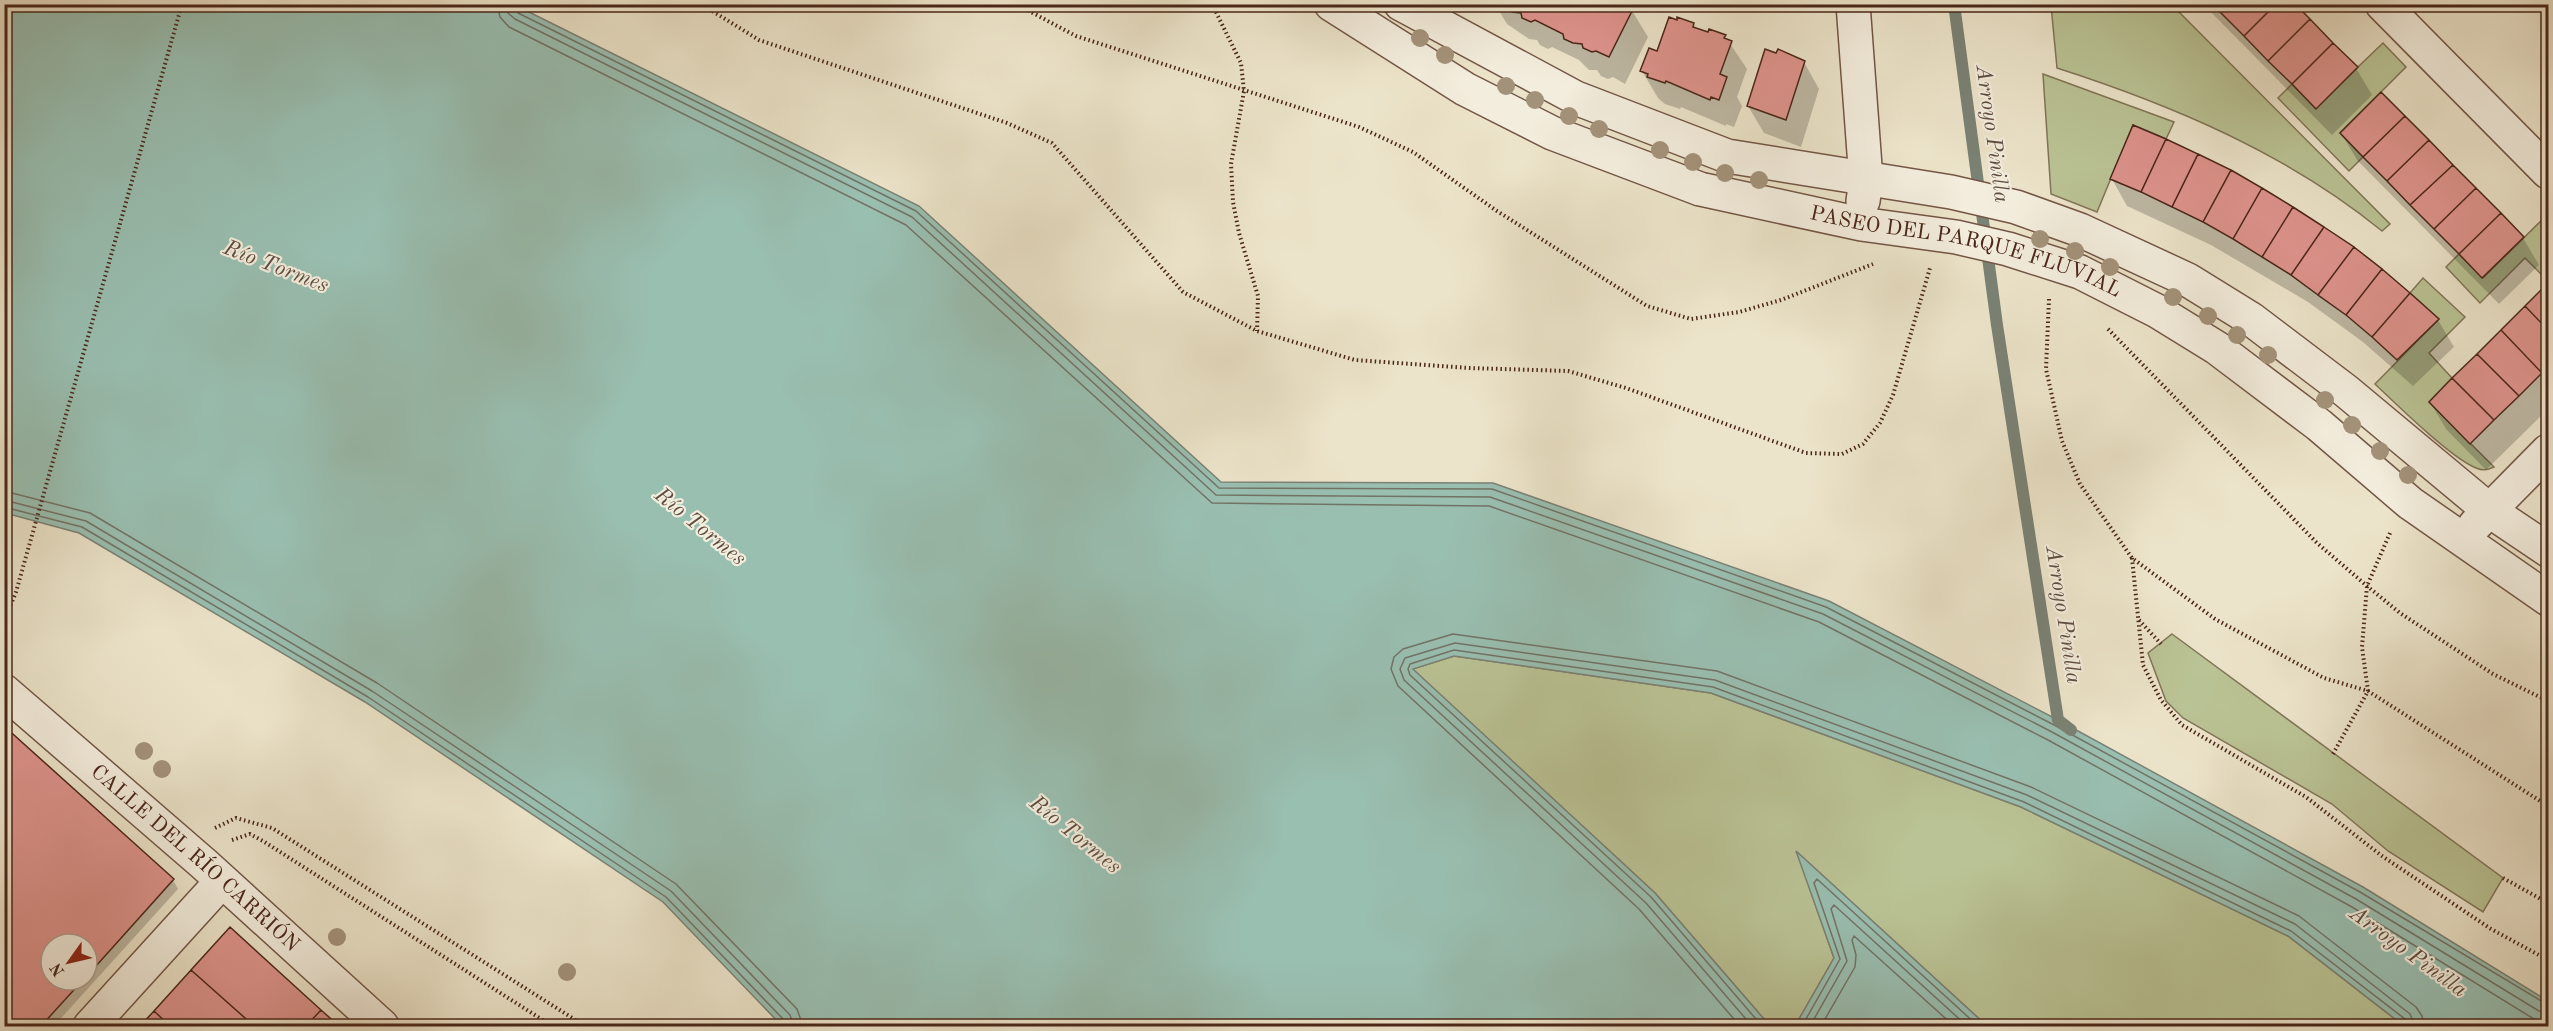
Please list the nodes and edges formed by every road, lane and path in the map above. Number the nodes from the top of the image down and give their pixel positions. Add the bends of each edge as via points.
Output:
1 (182, 4) edge
2 (700, 4) edge
3 (1016, 4) edge
4 (1212, 4) edge
5 (1331, 4) edge
6 (1401, 4) edge
7 (1853, 4) edge
8 (2382, 4) edge
9 (1244, 91) junction
10 (2548, 172) edge
11 (1866, 180) junction
12 (1861, 224) junction
13 (1879, 261) dead end
14 (1932, 264) dead end
15 (2049, 286) dead end
16 (2100, 321) dead end
17 (1257, 331) junction
18 (2548, 451) edge
19 (2490, 511) junction
20 (2393, 526) dead end
21 (2460, 539) junction
22 (2548, 550) edge
23 (2132, 558) junction
24 (2367, 586) junction
25 (2548, 599) edge
26 (2139, 620) junction
27 (4, 622) edge
28 (2161, 644) dead end
29 (4, 691) edge
30 (2368, 691) junction
31 (2548, 701) edge
32 (2333, 754) dead end
33 (2548, 806) edge
34 (208, 832) dead end
35 (213, 873) junction
36 (2503, 878) dead end
37 (2548, 903) edge
38 (2548, 960) edge
39 (90, 1026) edge
40 (382, 1026) edge
41 (552, 1026) edge
42 (585, 1026) edge

1 - 27 path
2 - 17 path via 759,40 1007,123 1052,143 1183,292
3 - 9 path via 1076,36
4 - 9 path via 1241,63
5 - 12 street, PASEO DEL PARQUE FLUVIAL via 1465,89 1552,133 1700,189
6 - 11 street, PASEO DEL PARQUE FLUVIAL via 1575,98 1660,132 1727,156
7 - 11 street
8 - 10 street
9 - 13 path via 1359,127 1413,152 1597,277 1647,306 1692,319 1781,300
9 - 17 path via 1231,173 1239,233 1258,296
11 - 12 street
11 - 19 street, PASEO DEL PARQUE FLUVIAL via 1951,192 2016,207 2080,230 2188,280 2251,319 2346,391
12 - 21 street, PASEO DEL PARQUE FLUVIAL via 1956,237 2008,249 2080,272 2157,311 2217,348 2319,426 2405,500
14 - 17 path via 1893,395 1880,423 1863,444 1842,454 1806,453 1568,371 1355,360
15 - 23 path via 2046,369 2062,441 2080,484
16 - 24 path via 2317,543
18 - 19 street
19 - 21 street
19 - 22 street, PASEO DEL PARQUE FLUVIAL
20 - 24 path
21 - 25 street, PASEO DEL PARQUE FLUVIAL
23 - 26 path
23 - 30 path via 2216,619 2324,678
24 - 30 path via 2362,647
24 - 31 path via 2400,613 2493,674
26 - 28 path
26 - 38 path via 2143,665 2161,700 2182,725 2306,797 2382,856 2491,928
29 - 35 street, CALLE DEL RÍO CARRIÓN
30 - 32 path
30 - 33 path
34 - 42 path via 236,818 272,828
35 - 39 street
35 - 40 street, CALLE DEL RÍO CARRIÓN
35 - 41 path via 236,837 250,834
36 - 37 path

